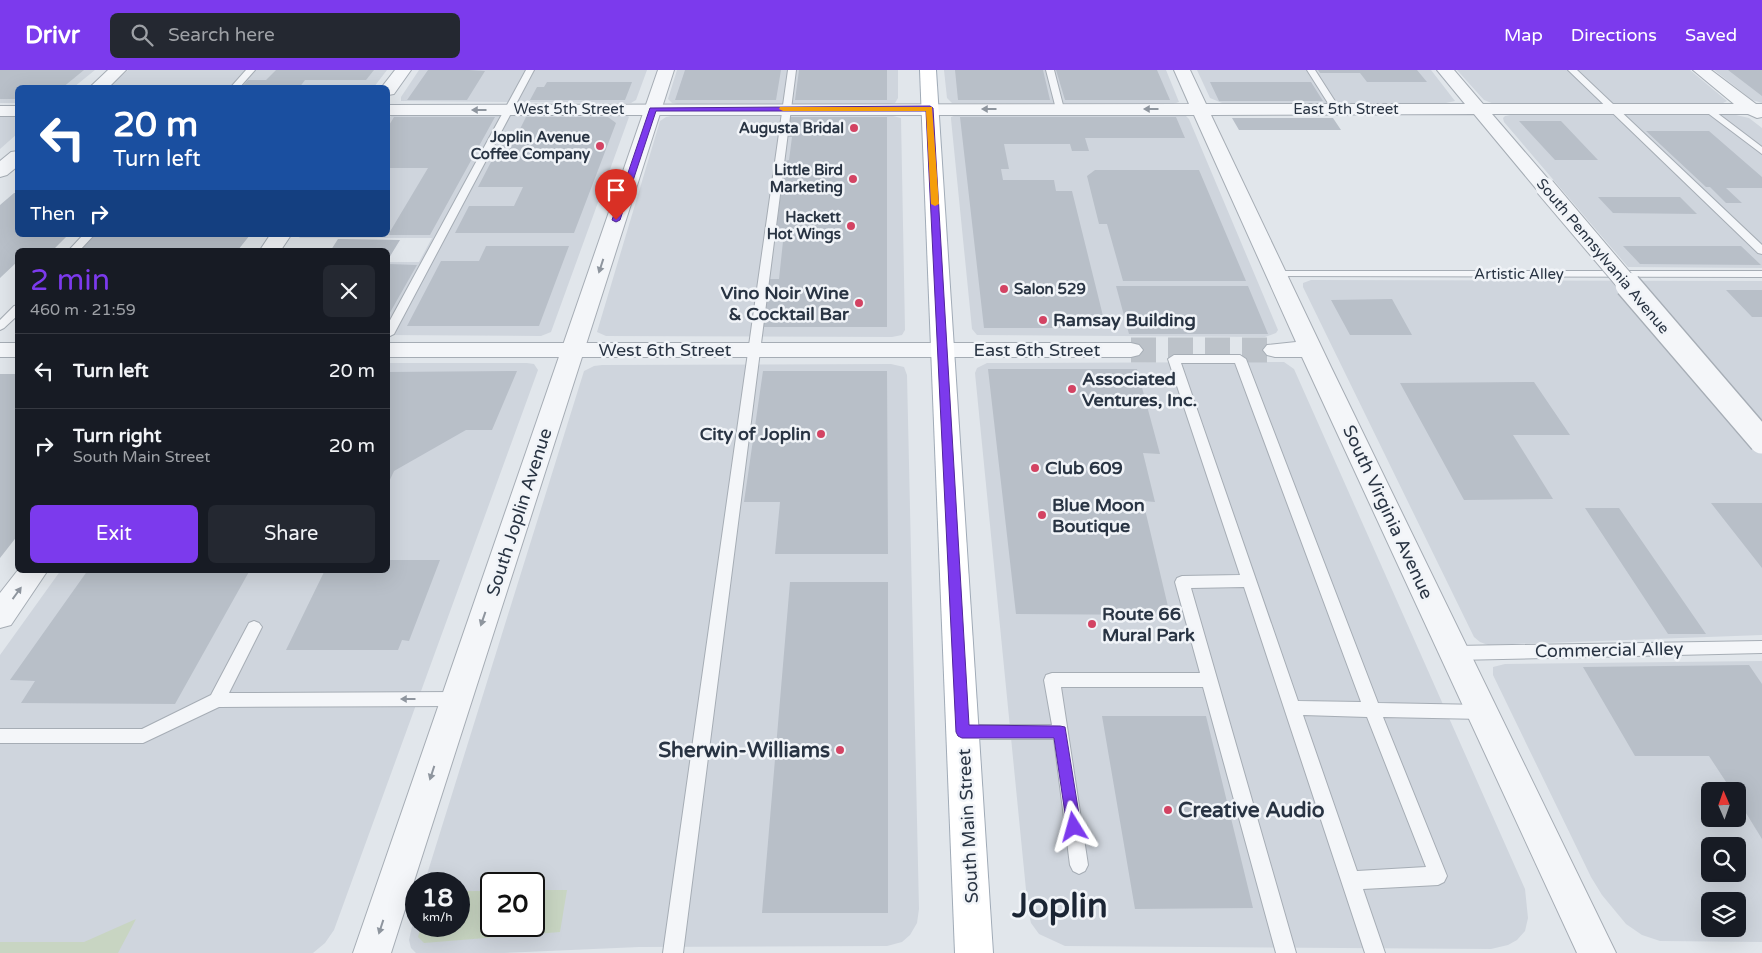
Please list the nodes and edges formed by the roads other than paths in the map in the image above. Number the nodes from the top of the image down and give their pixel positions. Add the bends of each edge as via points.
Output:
1 (118, 70) edge
2 (251, 70) edge
3 (402, 70) edge
4 (530, 70) edge
5 (666, 70) edge
6 (792, 70) edge
7 (928, 70) edge
8 (1050, 70) edge
9 (1182, 70) edge
10 (1311, 70) edge
11 (1445, 70) edge
12 (1572, 70) edge
13 (1701, 70) edge
14 (100, 85) edge
15 (237, 85) edge
16 (390, 87) edge
17 (930, 108) junction
18 (653, 109) junction
19 (786, 109) junction
20 (1060, 109) junction
21 (1200, 109) junction
22 (1336, 109) junction
23 (1478, 109) junction
24 (1613, 109) junction
25 (1708, 109) junction
26 (390, 110) edge
27 (509, 110) junction
28 (0, 111) edge
29 (15, 111) edge
30 (1759, 112) edge
31 (1746, 136) junction
32 (1762, 136) edge
33 (1762, 151) edge
34 (15, 158) edge
35 (0, 171) edge
36 (87, 237) edge
37 (280, 237) edge
38 (76, 248) edge
39 (271, 248) edge
40 (1762, 251) edge
41 (1277, 274) junction
42 (1762, 274) edge
43 (15, 311) edge
44 (0, 326) edge
45 (390, 330) edge
46 (1311, 349) junction
47 (0, 350) edge
48 (15, 350) edge
49 (390, 350) edge
50 (573, 350) junction
51 (754, 350) junction
52 (942, 350) junction
53 (1132, 350) tunnel mouth
54 (1275, 350) tunnel mouth
55 (1762, 441) edge
56 (32, 573) edge
57 (1250, 581) junction
58 (0, 616) edge
59 (254, 627) dead end
60 (1762, 647) edge
61 (1455, 653) junction
62 (1210, 680) junction
63 (456, 699) junction
64 (217, 700) junction
65 (1292, 708) junction
66 (1372, 709) junction
67 (1483, 712) junction
68 (962, 732) junction
69 (1060, 732) junction
70 (0, 736) edge
71 (1079, 865) dead end
72 (1350, 880) junction
73 (372, 953) edge
74 (673, 953) edge
75 (974, 953) edge
76 (1286, 953) edge
77 (1375, 953) edge
78 (1597, 953) edge

1 - 14 street
2 - 15 lane
3 - 16 street
4 - 27 lane
5 - 18 street, South Joplin Avenue
6 - 19 lane
7 - 17 main road, South Main Street
8 - 20 lane
9 - 21 street, South Virginia Avenue
10 - 22 lane
11 - 23 street, South Pennsylvania Avenue
12 - 24 lane
13 - 30 street
17 - 19 street, West 5th Street
20 -> 17 street, East 5th Street
17 - 52 main road, South Main Street
18 - 19 street, West 5th Street
18 - 27 street, West 5th Street
18 -> 50 street, South Joplin Avenue
19 - 51 lane
21 -> 20 street, East 5th Street
21 - 22 street, East 5th Street
21 - 41 street, South Virginia Avenue
22 - 23 street, East 5th Street
23 - 24 street, East 5th Street
23 - 55 street, South Pennsylvania Avenue, bridge
24 - 25 street, East 5th Street
24 - 40 lane
25 - 30 street, East 5th Street
25 - 31 lane
27 -> 26 street, West 5th Street
27 - 45 lane
28 - 29 street
31 - 32 lane
31 - 33 lane
34 - 35 street
36 - 38 lane
37 - 39 street
41 - 42 lane, Artistic Alley
41 - 46 street, South Virginia Avenue
43 - 44 lane
46 - 54 street
46 - 61 street, South Virginia Avenue
47 - 48 street
49 - 50 street, West 6th Street
50 - 51 street, West 6th Street
50 -> 63 street, South Joplin Avenue
51 - 52 street, West 6th Street
51 - 74 lane
52 - 53 street, East 6th Street
52 - 68 main road, South Main Street
58 -> 56 street
57 - 62 lane via 1182,582
57 - 65 lane
57 - 66 lane via 1174,359 1240,359
59 - 64 lane
60 - 61 lane, Commercial Alley
61 - 67 street, South Virginia Avenue
62 - 69 lane via 1052,680
62 - 76 lane
63 -> 64 lane
63 -> 73 street, South Joplin Avenue
64 - 70 lane via 143,736
65 - 66 lane
65 - 72 lane
66 - 67 lane
66 - 72 lane via 1438,876
67 - 78 street, South Virginia Avenue
68 - 69 lane
68 - 75 main road, South Main Street
69 - 71 lane
72 - 77 lane

